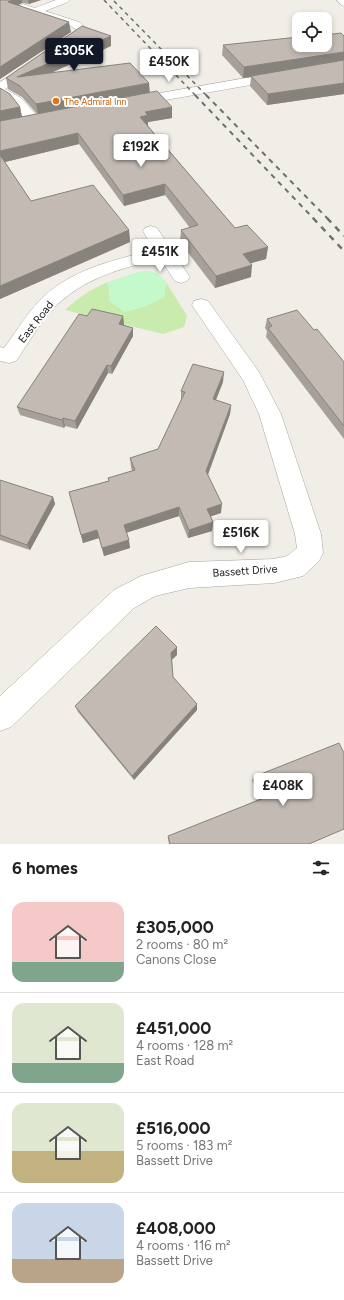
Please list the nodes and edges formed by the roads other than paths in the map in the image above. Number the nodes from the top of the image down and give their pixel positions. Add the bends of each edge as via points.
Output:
1 (64, 0) edge
2 (342, 0) edge
3 (344, 3) edge
4 (23, 7) edge
5 (36, 11) junction
6 (53, 52) edge
7 (40, 61) edge
8 (289, 75) edge
9 (0, 87) edge
10 (0, 91) edge
11 (121, 104) edge
12 (48, 118) edge
13 (34, 120) junction
14 (20, 124) edge
15 (151, 231) dead end
16 (164, 253) junction
17 (181, 277) dead end
18 (201, 305) dead end
19 (3, 360) edge
20 (0, 716) edge

1 - 5 street
2 - 3 street
4 - 5 street
5 - 6 street via 75,24 82,29 79,35
7 - 9 street
8 - 11 street
10 - 13 street via 17,101
12 - 13 street
13 - 14 street
15 - 16 street
16 - 17 street
16 - 19 street, East Road via 110,266 85,276 47,304
18 - 20 street, Bassett Drive via 252,377 270,414 308,534 310,553 294,567 274,571 189,574 150,585 124,599

